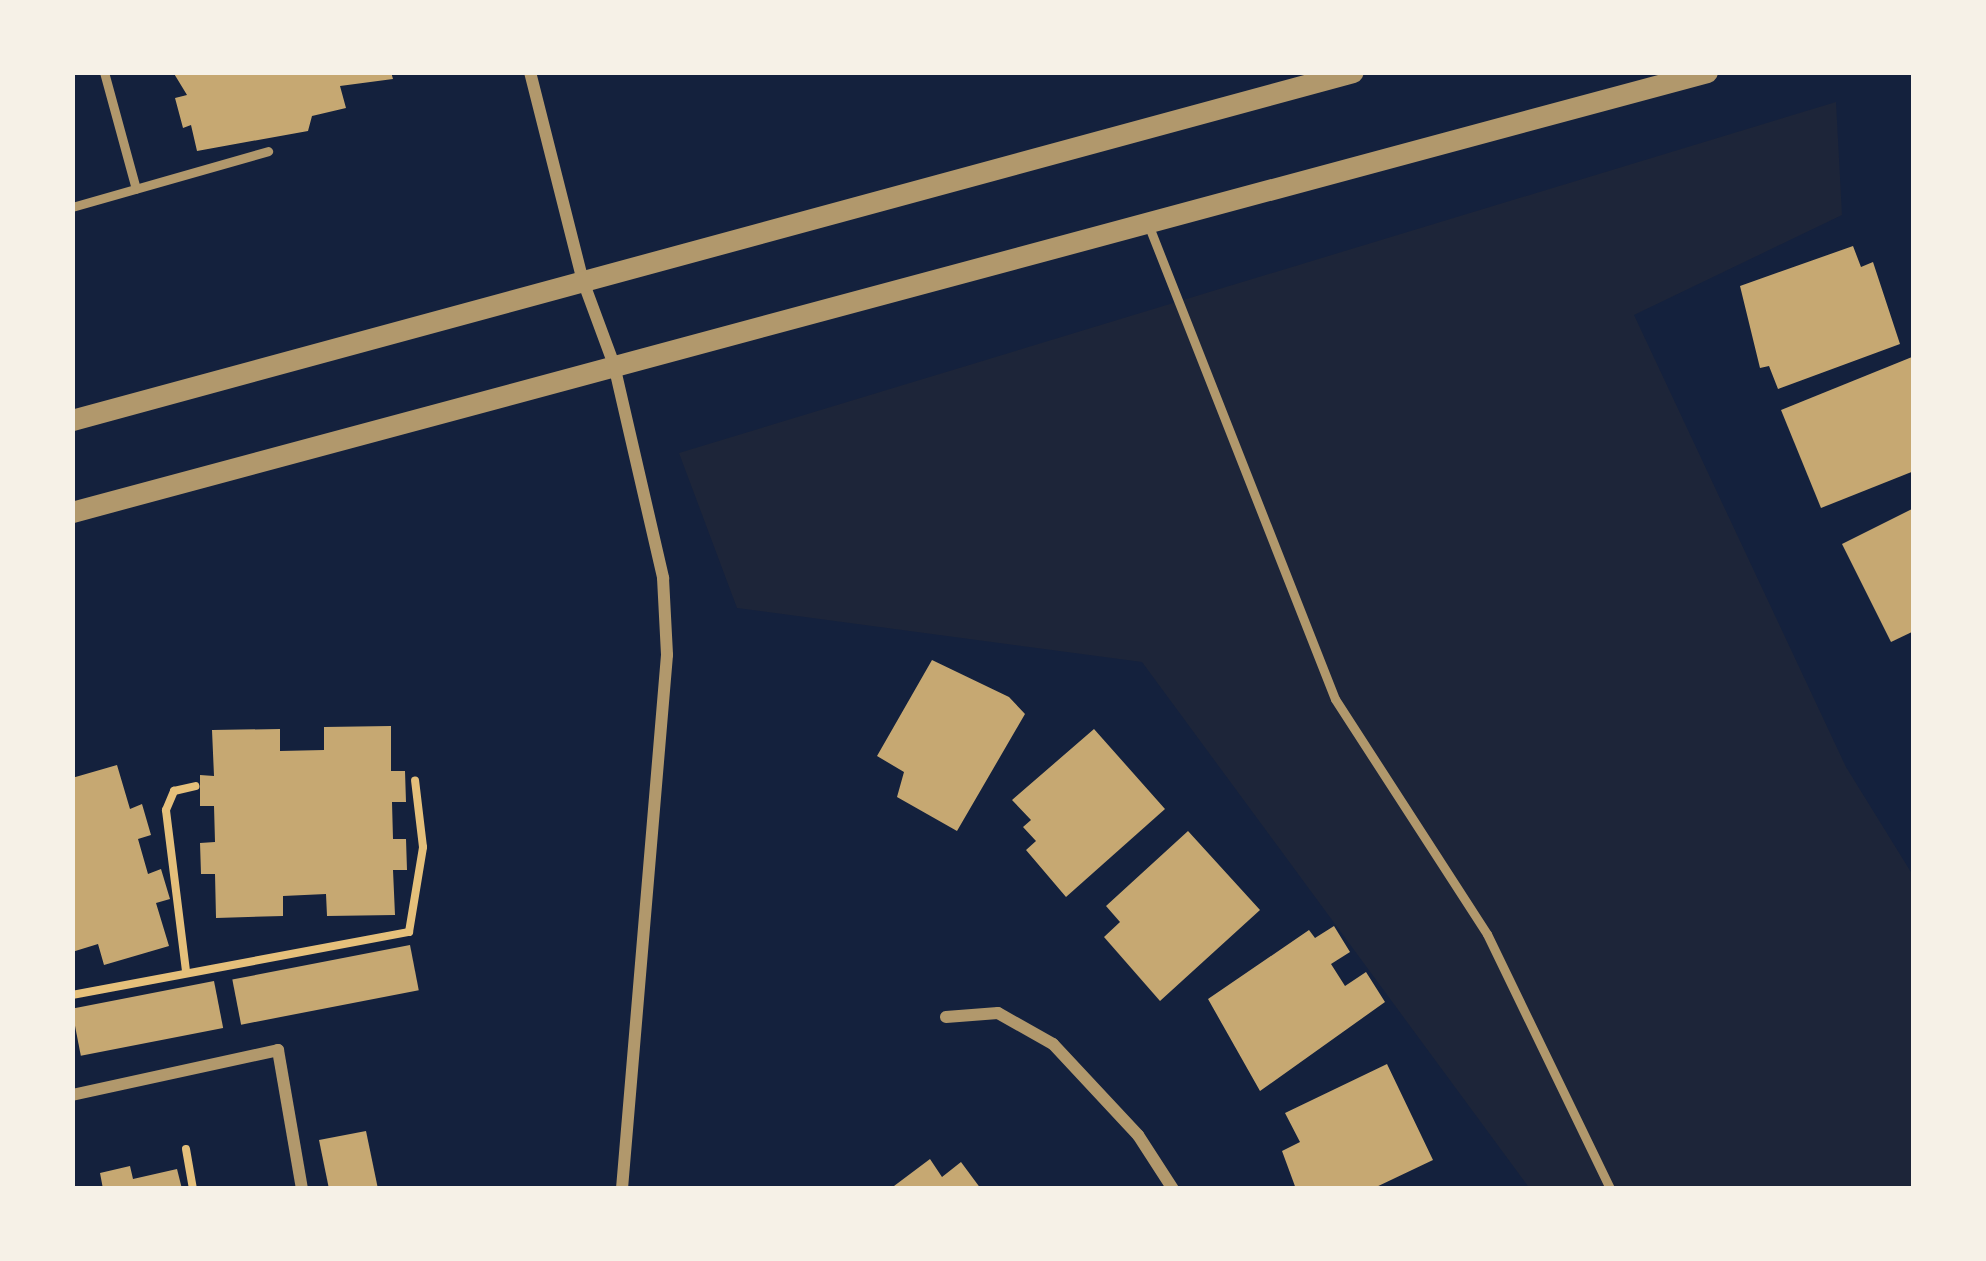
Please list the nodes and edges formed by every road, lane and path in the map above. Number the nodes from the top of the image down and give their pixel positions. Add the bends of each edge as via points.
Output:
1 (104, 72) edge
2 (530, 72) edge
3 (1353, 72) edge
4 (1707, 72) edge
5 (268, 151) dead end
6 (136, 189) junction
7 (72, 207) edge
8 (1147, 222) junction
9 (583, 281) junction
10 (614, 365) junction
11 (72, 420) edge
12 (72, 512) edge
13 (415, 780) dead end
14 (195, 786) dead end
15 (186, 971) junction
16 (72, 995) edge
17 (946, 1017) dead end
18 (72, 1095) edge
19 (186, 1149) dead end
20 (193, 1189) edge
21 (302, 1189) edge
22 (622, 1189) edge
23 (1173, 1189) edge
24 (1610, 1189) edge

1 - 6 lane
2 - 9 street
3 - 9 street
4 - 8 street
5 - 6 lane
6 - 7 lane
8 - 10 street
8 - 24 lane via 1335,698 1487,934
9 - 10 street
9 - 11 street
10 - 12 street
10 - 22 street via 663,578 667,656
13 - 15 path via 423,847 409,932
14 - 15 path via 174,791 166,810
15 - 16 path
17 - 23 street via 998,1013 1053,1044 1138,1136
18 - 21 street via 278,1050
19 - 20 path

